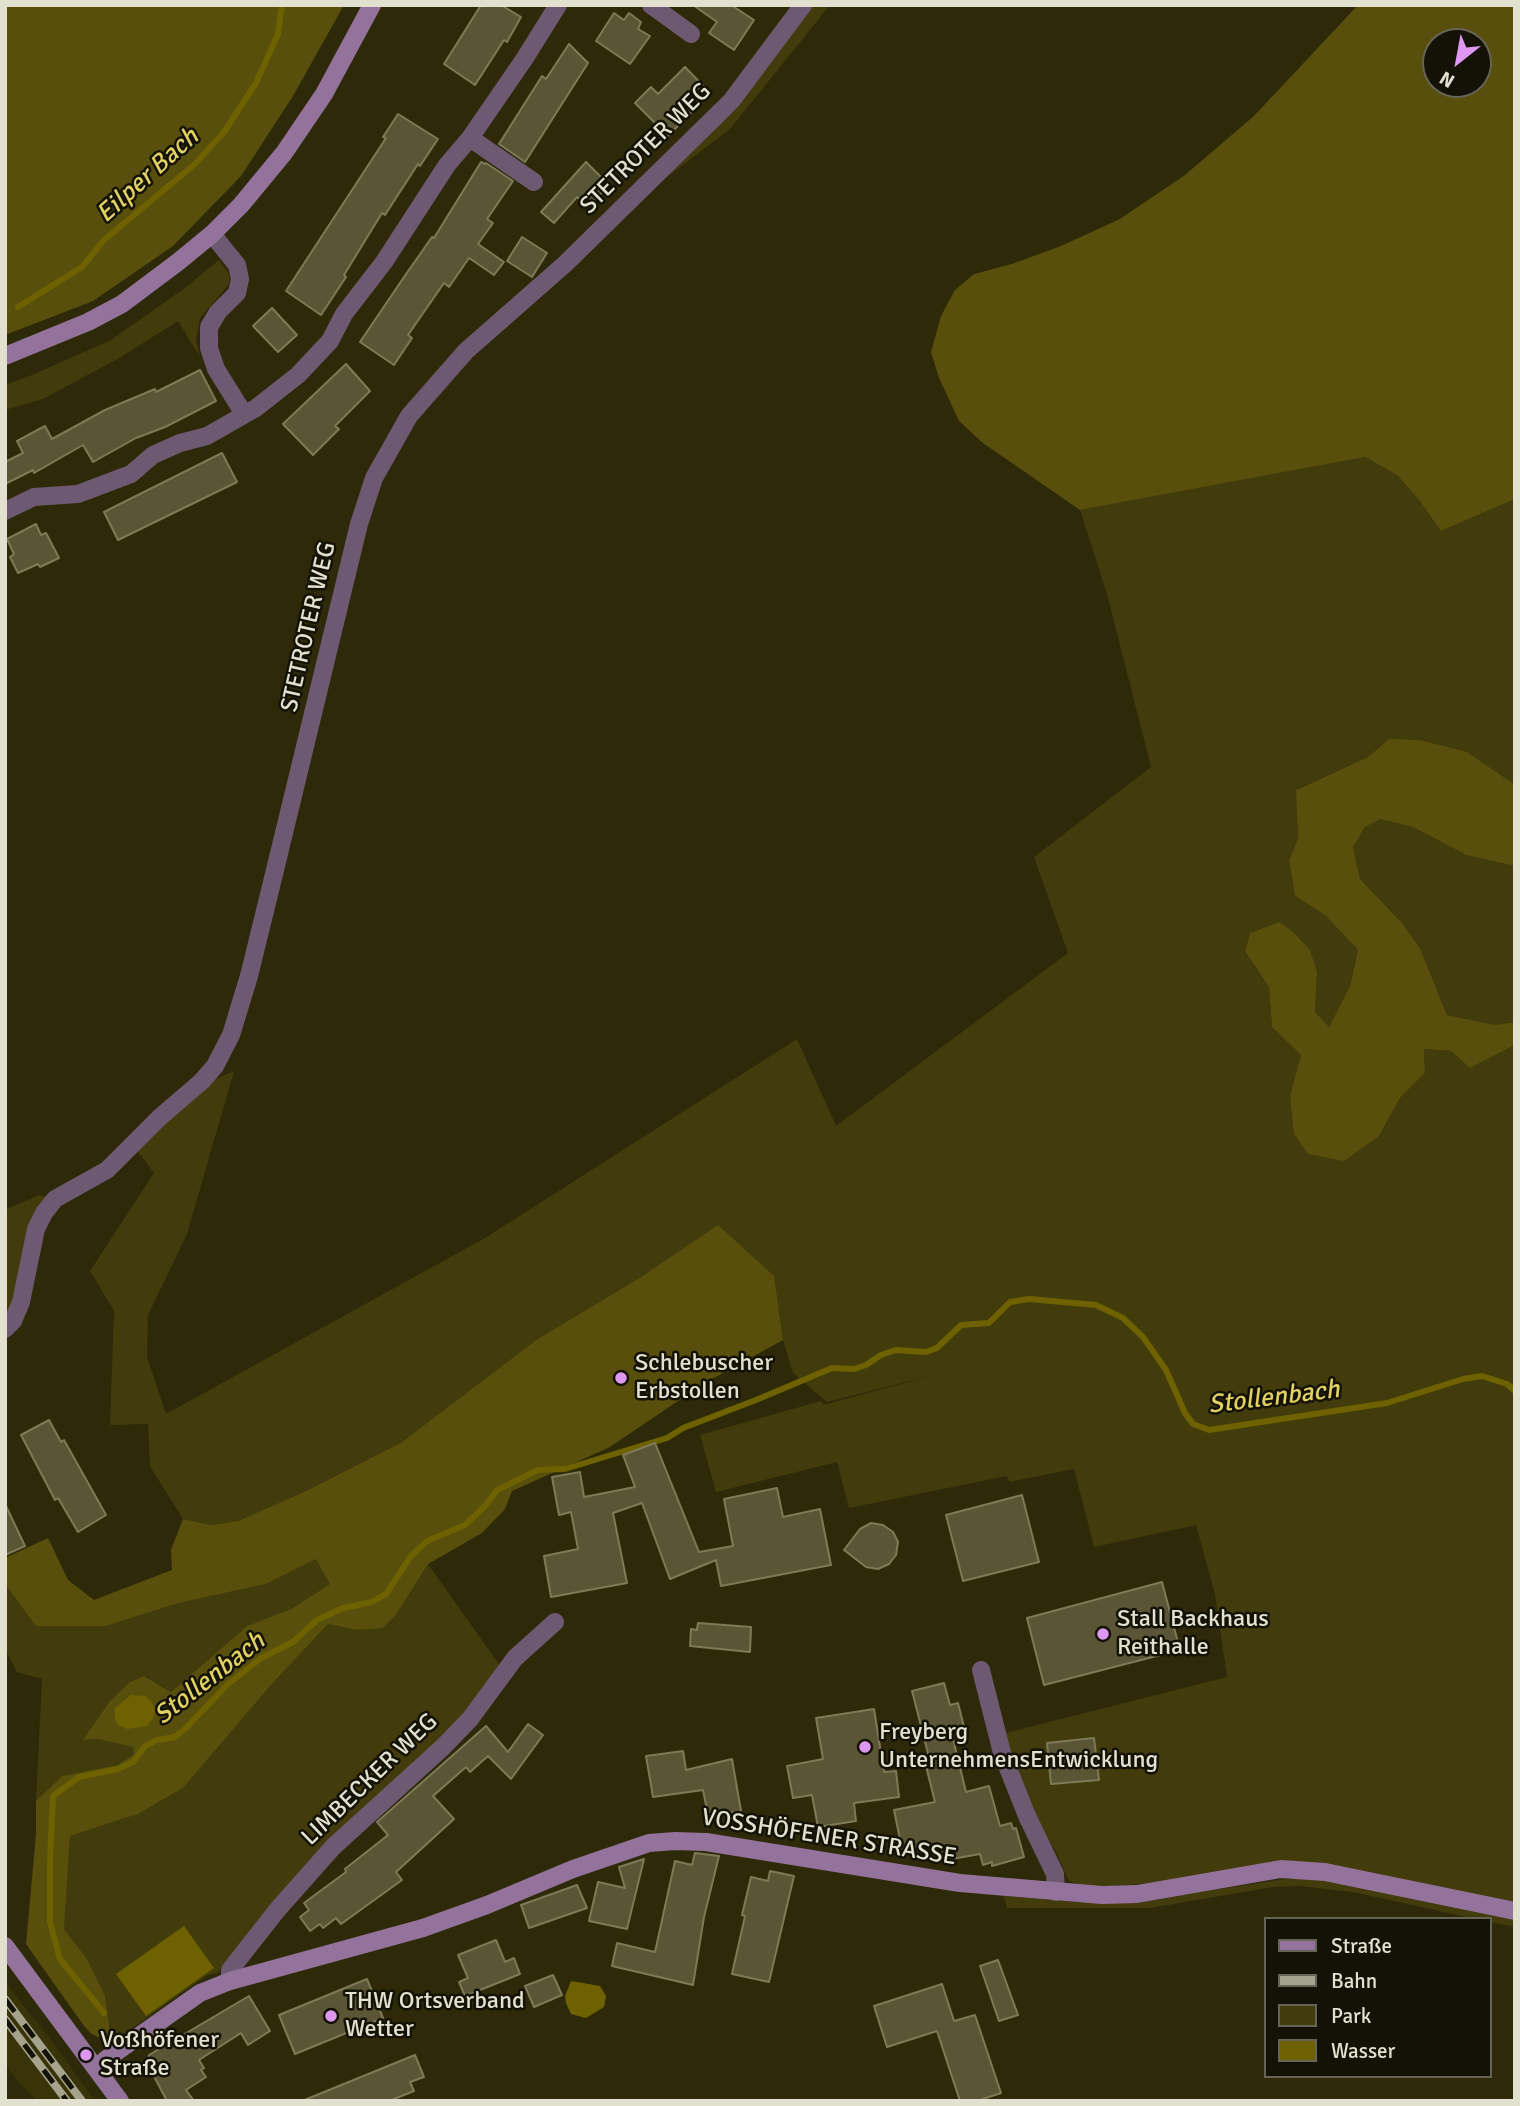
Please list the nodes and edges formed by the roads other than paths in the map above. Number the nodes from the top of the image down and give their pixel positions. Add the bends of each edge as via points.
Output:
1 (372, 5) edge
2 (558, 5) edge
3 (651, 5) edge
4 (803, 5) edge
5 (691, 34) dead end
6 (470, 138) junction
7 (534, 182) dead end
8 (212, 234) junction
9 (5, 356) edge
10 (244, 414) junction
11 (5, 511) edge
12 (5, 1329) edge
13 (555, 1622) dead end
14 (981, 1670) dead end
15 (1056, 1892) junction
16 (1515, 1911) edge
17 (5, 1946) edge
18 (230, 1981) junction
19 (97, 2070) junction
20 (120, 2101) edge

1 - 8 street via 324,94 284,153
2 - 6 street
3 - 5 street
4 - 12 street, STETROTER WEG via 732,100 565,264 466,351 410,416 374,478 359,524 231,1035 202,1081 107,1170 55,1199 44,1213 36,1229 21,1302
6 - 7 street
6 - 10 street via 344,314 330,341 298,374
8 - 9 street via 121,304
8 - 10 street via 237,265 240,279 237,293 209,327 209,348 216,369
10 - 11 street via 207,436 153,455 116,481 78,494 34,497
13 - 18 street, LIMBECKER WEG via 515,1658 470,1719 333,1847 230,1970
14 - 15 street via 1003,1753 1055,1874
15 - 16 street, VOSSHÖFENER STRASSE via 1137,1894 1281,1869 1325,1872
15 - 18 street, VOSSHÖFENER STRASSE via 908,1876 706,1842 649,1843 423,1928
17 - 19 street
18 - 19 street, VOSSHÖFENER STRASSE via 200,1993
19 - 20 street

